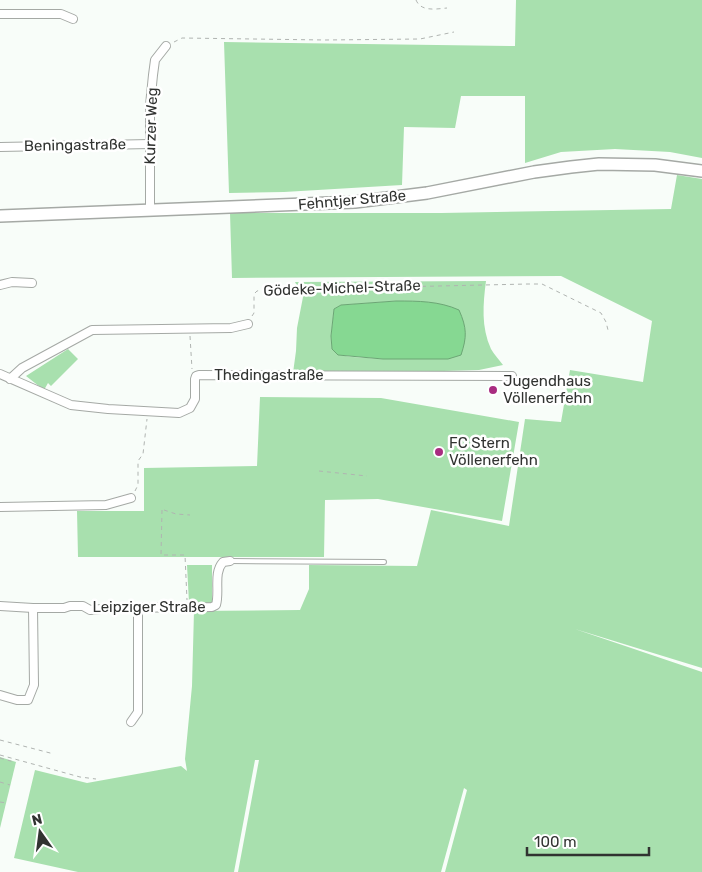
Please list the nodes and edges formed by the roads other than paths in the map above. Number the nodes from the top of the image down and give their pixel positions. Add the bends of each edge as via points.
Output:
1 (0, 14) edge
2 (73, 19) dead end
3 (166, 46) road end
4 (150, 144) junction
5 (0, 147) edge
6 (702, 170) edge
7 (150, 210) junction
8 (0, 216) edge
9 (32, 282) dead end
10 (0, 285) edge
11 (248, 324) road end
12 (0, 374) edge
13 (512, 376) dead end
14 (10, 379) junction
15 (131, 498) road end
16 (0, 507) edge
17 (230, 561) joint
18 (384, 562) dead end
19 (0, 606) edge
20 (33, 608) junction
21 (138, 609) junction
22 (0, 695) edge
23 (131, 722) dead end

1 - 2 street via 61,14
3 - 4 street, Kurzer Weg via 155,60
4 - 5 street, Beningastraße
4 - 7 street, Kurzer Weg
6 - 7 street, Fehntjer Straße via 599,164 363,202
7 - 8 street, Fehntjer Straße
9 - 10 street
11 - 14 street via 231,328 92,330 22,368
12 - 14 street, Thedingastraße
13 - 14 street, Thedingastraße via 202,375 196,376 195,399 190,408 179,413 71,405
15 - 16 street via 106,505
17 - 18 lane
17 - 21 street, Leipziger Straße via 223,562 218,570 216,605
19 - 20 street, Leipziger Straße
20 - 21 street, Leipziger Straße
20 - 22 street via 34,685 28,700
21 - 23 street via 138,712

